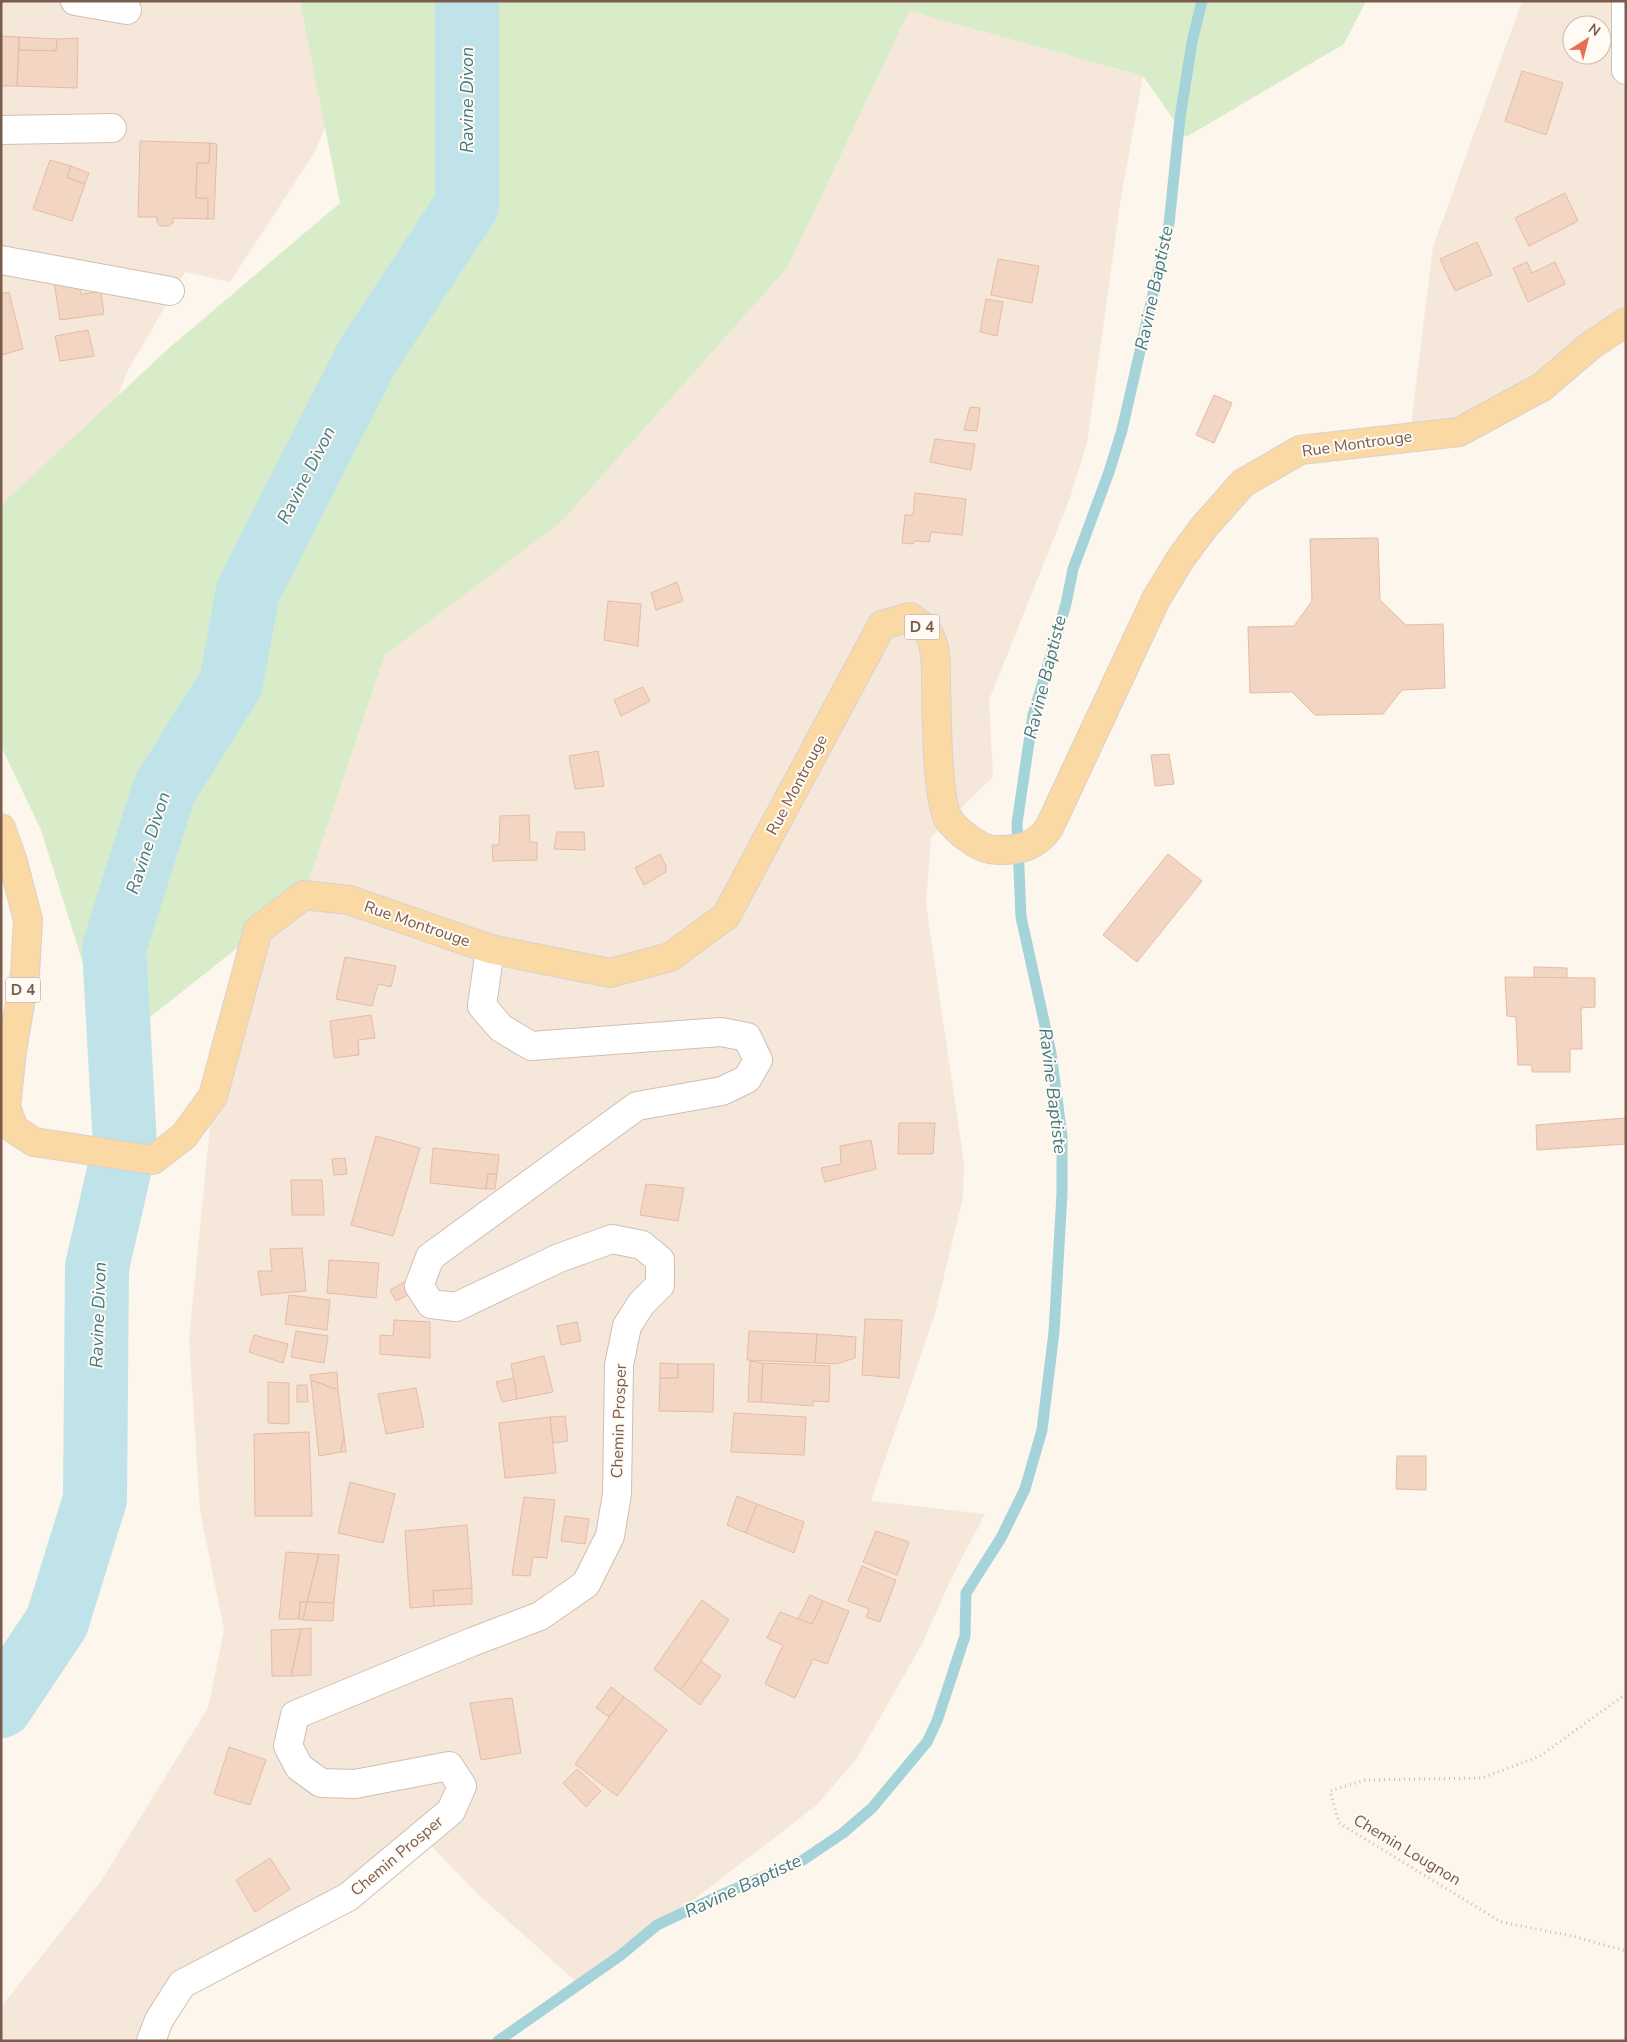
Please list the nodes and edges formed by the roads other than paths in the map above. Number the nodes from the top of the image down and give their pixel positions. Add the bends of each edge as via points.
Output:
1 (75, 1) edge
2 (1626, 1) edge
3 (127, 10) dead end
4 (1626, 70) edge
5 (112, 128) dead end
6 (1, 130) edge
7 (1, 260) edge
8 (170, 291) dead end
9 (1626, 322) edge
10 (1, 828) edge
11 (490, 949) junction
12 (150, 2041) edge

1 - 3 street
2 - 4 street
5 - 6 street
7 - 8 street
9 - 11 main road, Rue Montrouge / D 4 via 1590,346 1542,387 1459,432 1300,450 1243,484 1204,527 1156,599 1049,828 1030,846 993,851 975,844 948,818 942,796 936,655 928,631 910,617 882,625 726,916 670,957 610,973
10 - 11 main road, Rue Montrouge / D 4 via 28,920 25,974 6,1107 14,1129 34,1142 153,1160 184,1136 213,1096 258,930 304,895 349,900
11 - 12 street, Chemin Prosper via 482,1006 501,1028 532,1046 721,1032 747,1036 758,1060 747,1079 722,1091 637,1106 430,1257 418,1286 431,1304 456,1307 560,1258 612,1239 642,1245 660,1260 660,1285 641,1304 627,1326 618,1365 616,1494 610,1536 586,1584 540,1616 295,1715 288,1746 299,1767 321,1783 355,1784 449,1766 462,1786 451,1811 348,1898 182,1984

